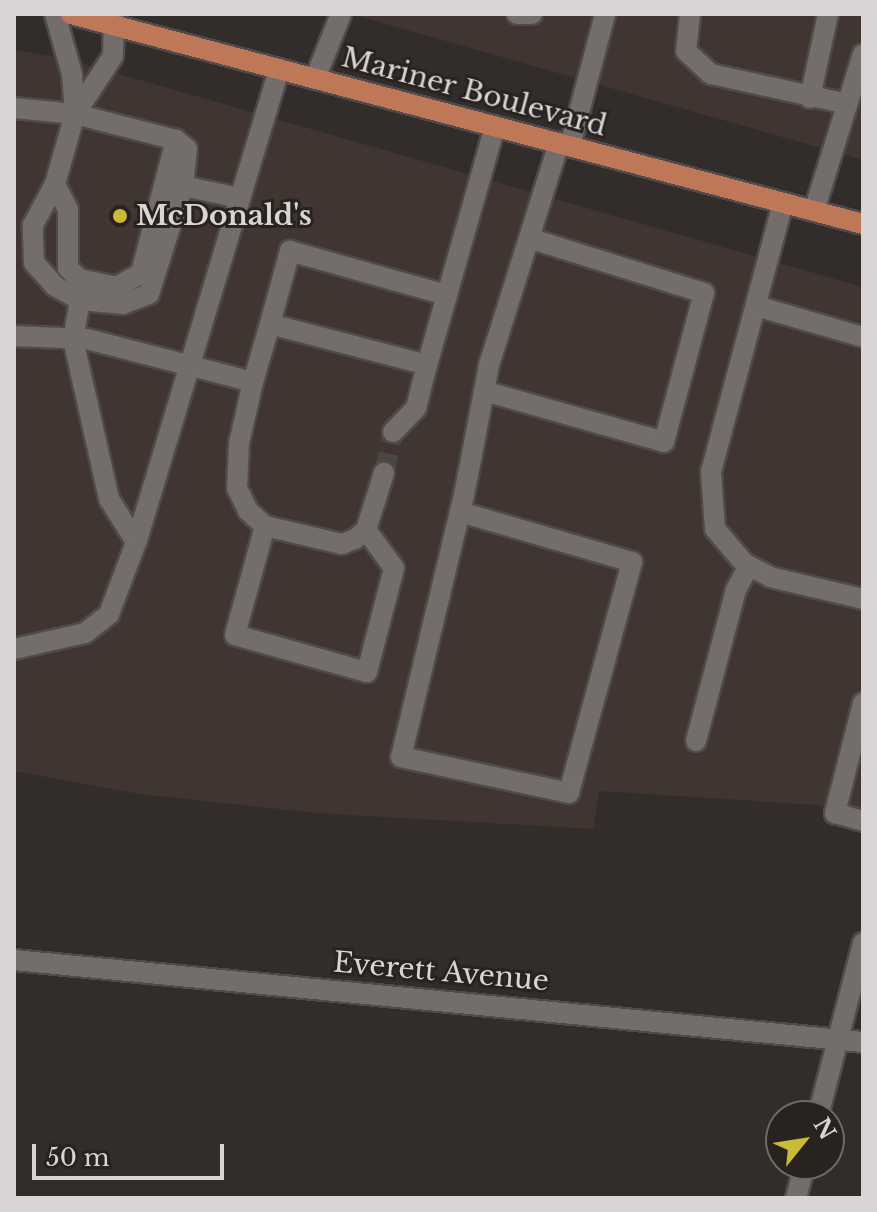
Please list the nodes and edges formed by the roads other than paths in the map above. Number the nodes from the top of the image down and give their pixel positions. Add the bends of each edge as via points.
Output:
1 (55, 14) edge
2 (71, 14) edge
3 (341, 14) edge
4 (517, 14) edge
5 (532, 14) edge
6 (605, 14) edge
7 (690, 14) edge
8 (828, 14) edge
9 (116, 20) edge
10 (863, 54) edge
11 (279, 69) junction
12 (315, 79) junction
13 (810, 98) junction
14 (847, 104) junction
15 (14, 108) edge
16 (75, 114) junction
17 (495, 126) junction
18 (176, 140) junction
19 (564, 145) junction
20 (55, 184) junction
21 (183, 186) junction
22 (240, 198) junction
23 (783, 203) junction
24 (814, 211) junction
25 (863, 224) edge
26 (529, 238) junction
27 (447, 295) junction
28 (80, 300) junction
29 (756, 306) junction
30 (270, 324) junction
31 (14, 336) edge
32 (863, 337) edge
33 (73, 339) junction
34 (190, 362) junction
35 (427, 365) junction
36 (253, 382) junction
37 (484, 391) junction
38 (393, 432) tunnel mouth
39 (384, 473) tunnel mouth
40 (460, 512) junction
41 (265, 526) junction
42 (366, 530) junction
43 (136, 542) junction
44 (749, 566) junction
45 (863, 599) edge
46 (14, 649) edge
47 (863, 703) edge
48 (696, 741) dead end
49 (863, 821) edge
50 (863, 943) edge
51 (14, 960) edge
52 (838, 1040) junction
53 (863, 1042) edge
54 (822, 1100) edge

1 - 16 street via 72,74
2 - 9 main road, Mariner Boulevard
3 - 12 street
4 - 5 street
6 - 19 street
7 - 13 street via 686,51 695,63 736,83
8 - 13 street
9 - 11 main road, Mariner Boulevard
9 - 16 street via 113,56
10 - 14 street
11 - 12 main road, Mariner Boulevard
11 - 22 street
12 - 17 main road, Mariner Boulevard
13 - 14 street
14 - 24 street
15 - 16 street
16 - 18 street
16 - 20 street
17 - 19 main road, Mariner Boulevard
17 - 27 street
18 - 20 street via 141,273 117,287 79,279 68,268 68,210
18 - 21 street via 187,149
19 - 23 main road, Mariner Boulevard
19 - 26 street
20 - 28 street via 33,225 34,263 55,286
21 - 22 street
21 - 28 street via 149,294 123,304
22 - 34 street
23 - 24 main road, Mariner Boulevard
23 - 29 street
24 - 25 main road, Mariner Boulevard
26 - 37 street
26 - 37 street via 704,293 664,442
27 - 30 street via 290,251
27 - 35 street
28 - 33 street
29 - 32 street
29 - 44 street via 711,471 710,502 715,529
30 - 35 street
30 - 36 street
31 - 33 street
33 - 34 street
33 - 43 street via 109,499
34 - 36 street
34 - 43 street
35 - 38 street via 416,408
36 - 41 street via 239,443 237,488 248,511
37 - 40 street
39 - 42 street
40 - 40 street via 401,757 569,793 632,562
41 - 42 street via 342,544
41 - 42 street via 235,635 367,672 394,568
43 - 46 street via 109,614 85,633
44 - 45 street via 770,577
44 - 48 street via 736,590
47 - 49 street via 835,813
50 - 52 street
51 - 52 street, Everett Avenue
52 - 53 street, Everett Avenue
52 - 54 street

